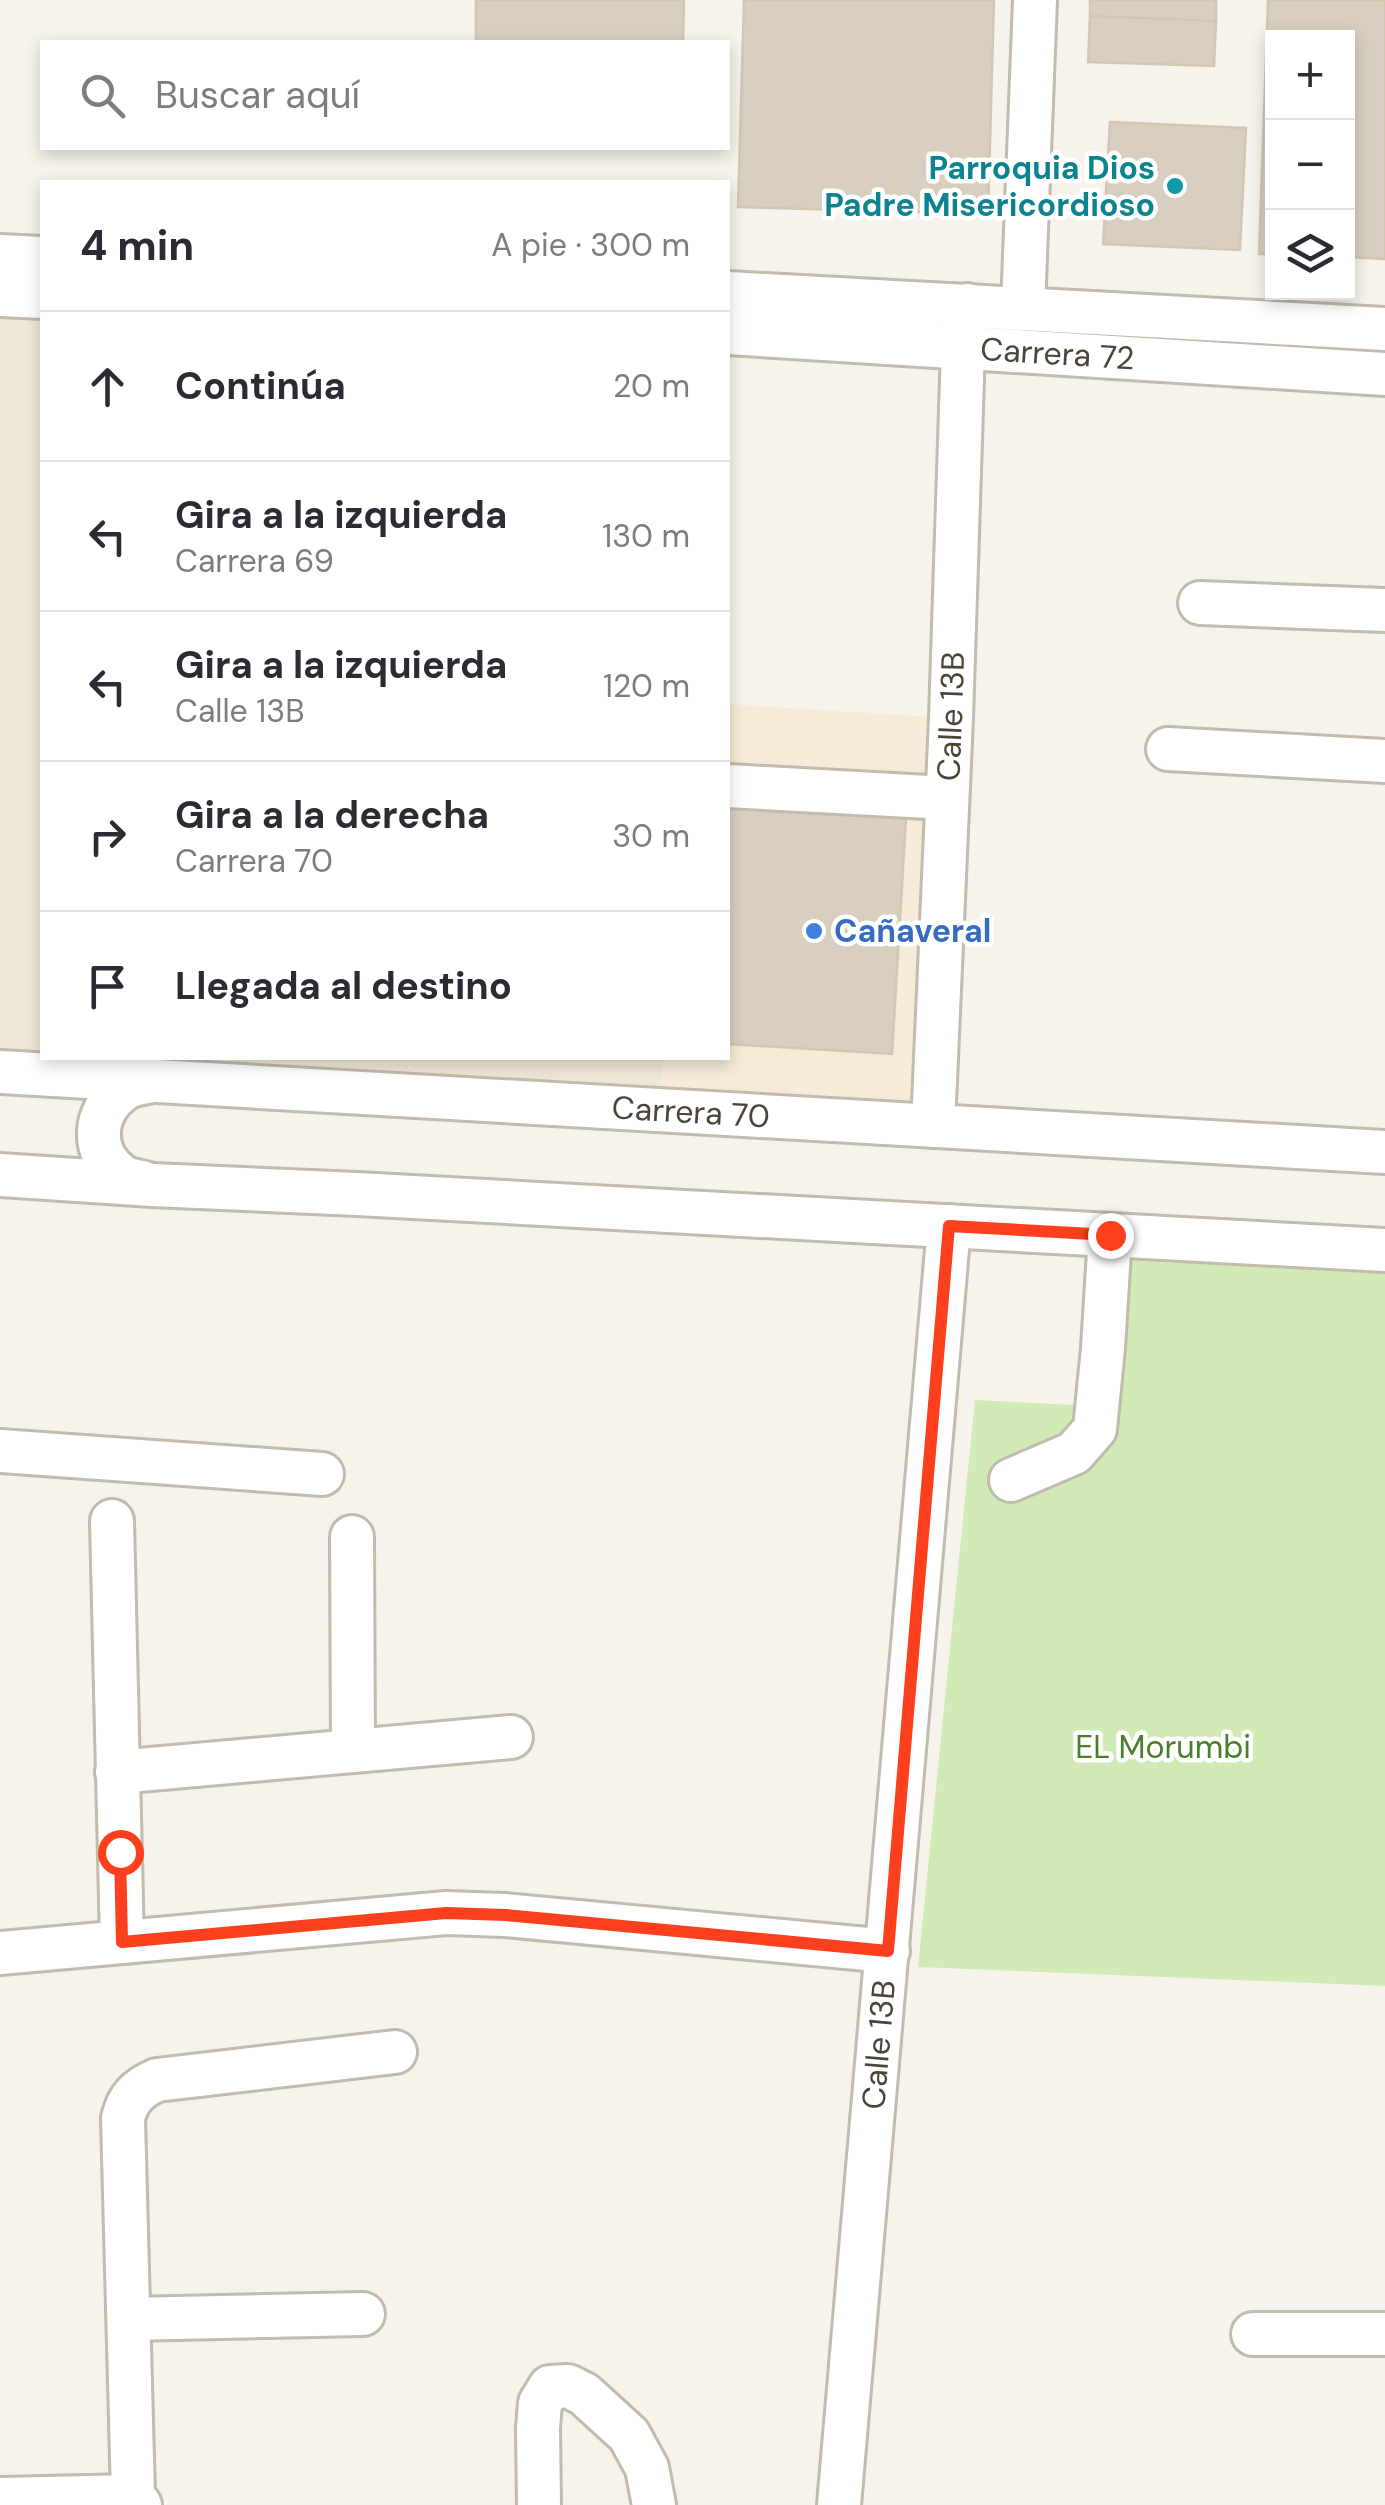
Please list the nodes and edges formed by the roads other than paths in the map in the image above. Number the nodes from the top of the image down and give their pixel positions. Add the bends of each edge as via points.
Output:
1 (1035, 0) edge
2 (0, 256) edge
3 (40, 258) edge
4 (730, 293) edge
5 (0, 295) edge
6 (40, 298) edge
7 (968, 305) junction
8 (1022, 308) junction
9 (1385, 330) edge
10 (730, 334) edge
11 (963, 348) junction
12 (1385, 374) edge
13 (1200, 603) dead end
14 (1385, 610) edge
15 (1168, 749) dead end
16 (1385, 761) edge
17 (730, 786) edge
18 (947, 798) junction
19 (0, 1072) edge
20 (154, 1081) junction
21 (933, 1126) junction
22 (1385, 1152) edge
23 (0, 1174) edge
24 (152, 1185) junction
25 (949, 1226) junction
26 (1110, 1235) junction
27 (1385, 1250) edge
28 (0, 1451) edge
29 (322, 1474) dead end
30 (1011, 1480) dead end
31 (112, 1521) dead end
32 (352, 1537) dead end
33 (511, 1737) dead end
34 (354, 1751) junction
35 (118, 1772) junction
36 (122, 1942) junction
37 (888, 1951) junction
38 (0, 1954) edge
39 (395, 2052) dead end
40 (363, 2314) dead end
41 (129, 2319) junction
42 (1253, 2334) dead end
43 (1385, 2334) edge
44 (0, 2500) edge
45 (137, 2500) edge
46 (538, 2505) edge
47 (654, 2505) edge
48 (839, 2505) edge

1 - 8 street
2 - 3 street
4 - 7 street, Carrera 72
5 - 6 street
7 - 8 street, Carrera 72
7 - 11 street, Calle 13B
8 - 9 street, Carrera 72
10 - 11 street, Carrera 72
11 - 12 street, Carrera 72
11 - 18 street, Calle 13B
13 - 14 street
15 - 16 street
17 - 18 street
18 - 21 street, Calle 13B
19 - 20 street, Carrera 70
20 - 21 street, Carrera 70
20 - 24 street via 126,1087 106,1106 98,1132 105,1159 125,1178
21 - 22 street, Carrera 70
23 - 24 street
24 - 25 street
25 - 26 street
25 - 37 street, Calle 13B
26 - 27 street
26 - 30 street via 1095,1429 1074,1454
28 - 29 street
31 - 35 street
32 - 34 street
33 - 34 street
34 - 35 street
35 - 36 street
36 - 37 street via 446,1913
36 - 38 street
37 - 48 street, Calle 13B
39 - 41 street via 157,2080 134,2094 123,2118
40 - 41 street
41 - 45 street
42 - 43 street
44 - 45 street
46 - 47 street via 540,2403 550,2388 568,2386 628,2435 647,2468

